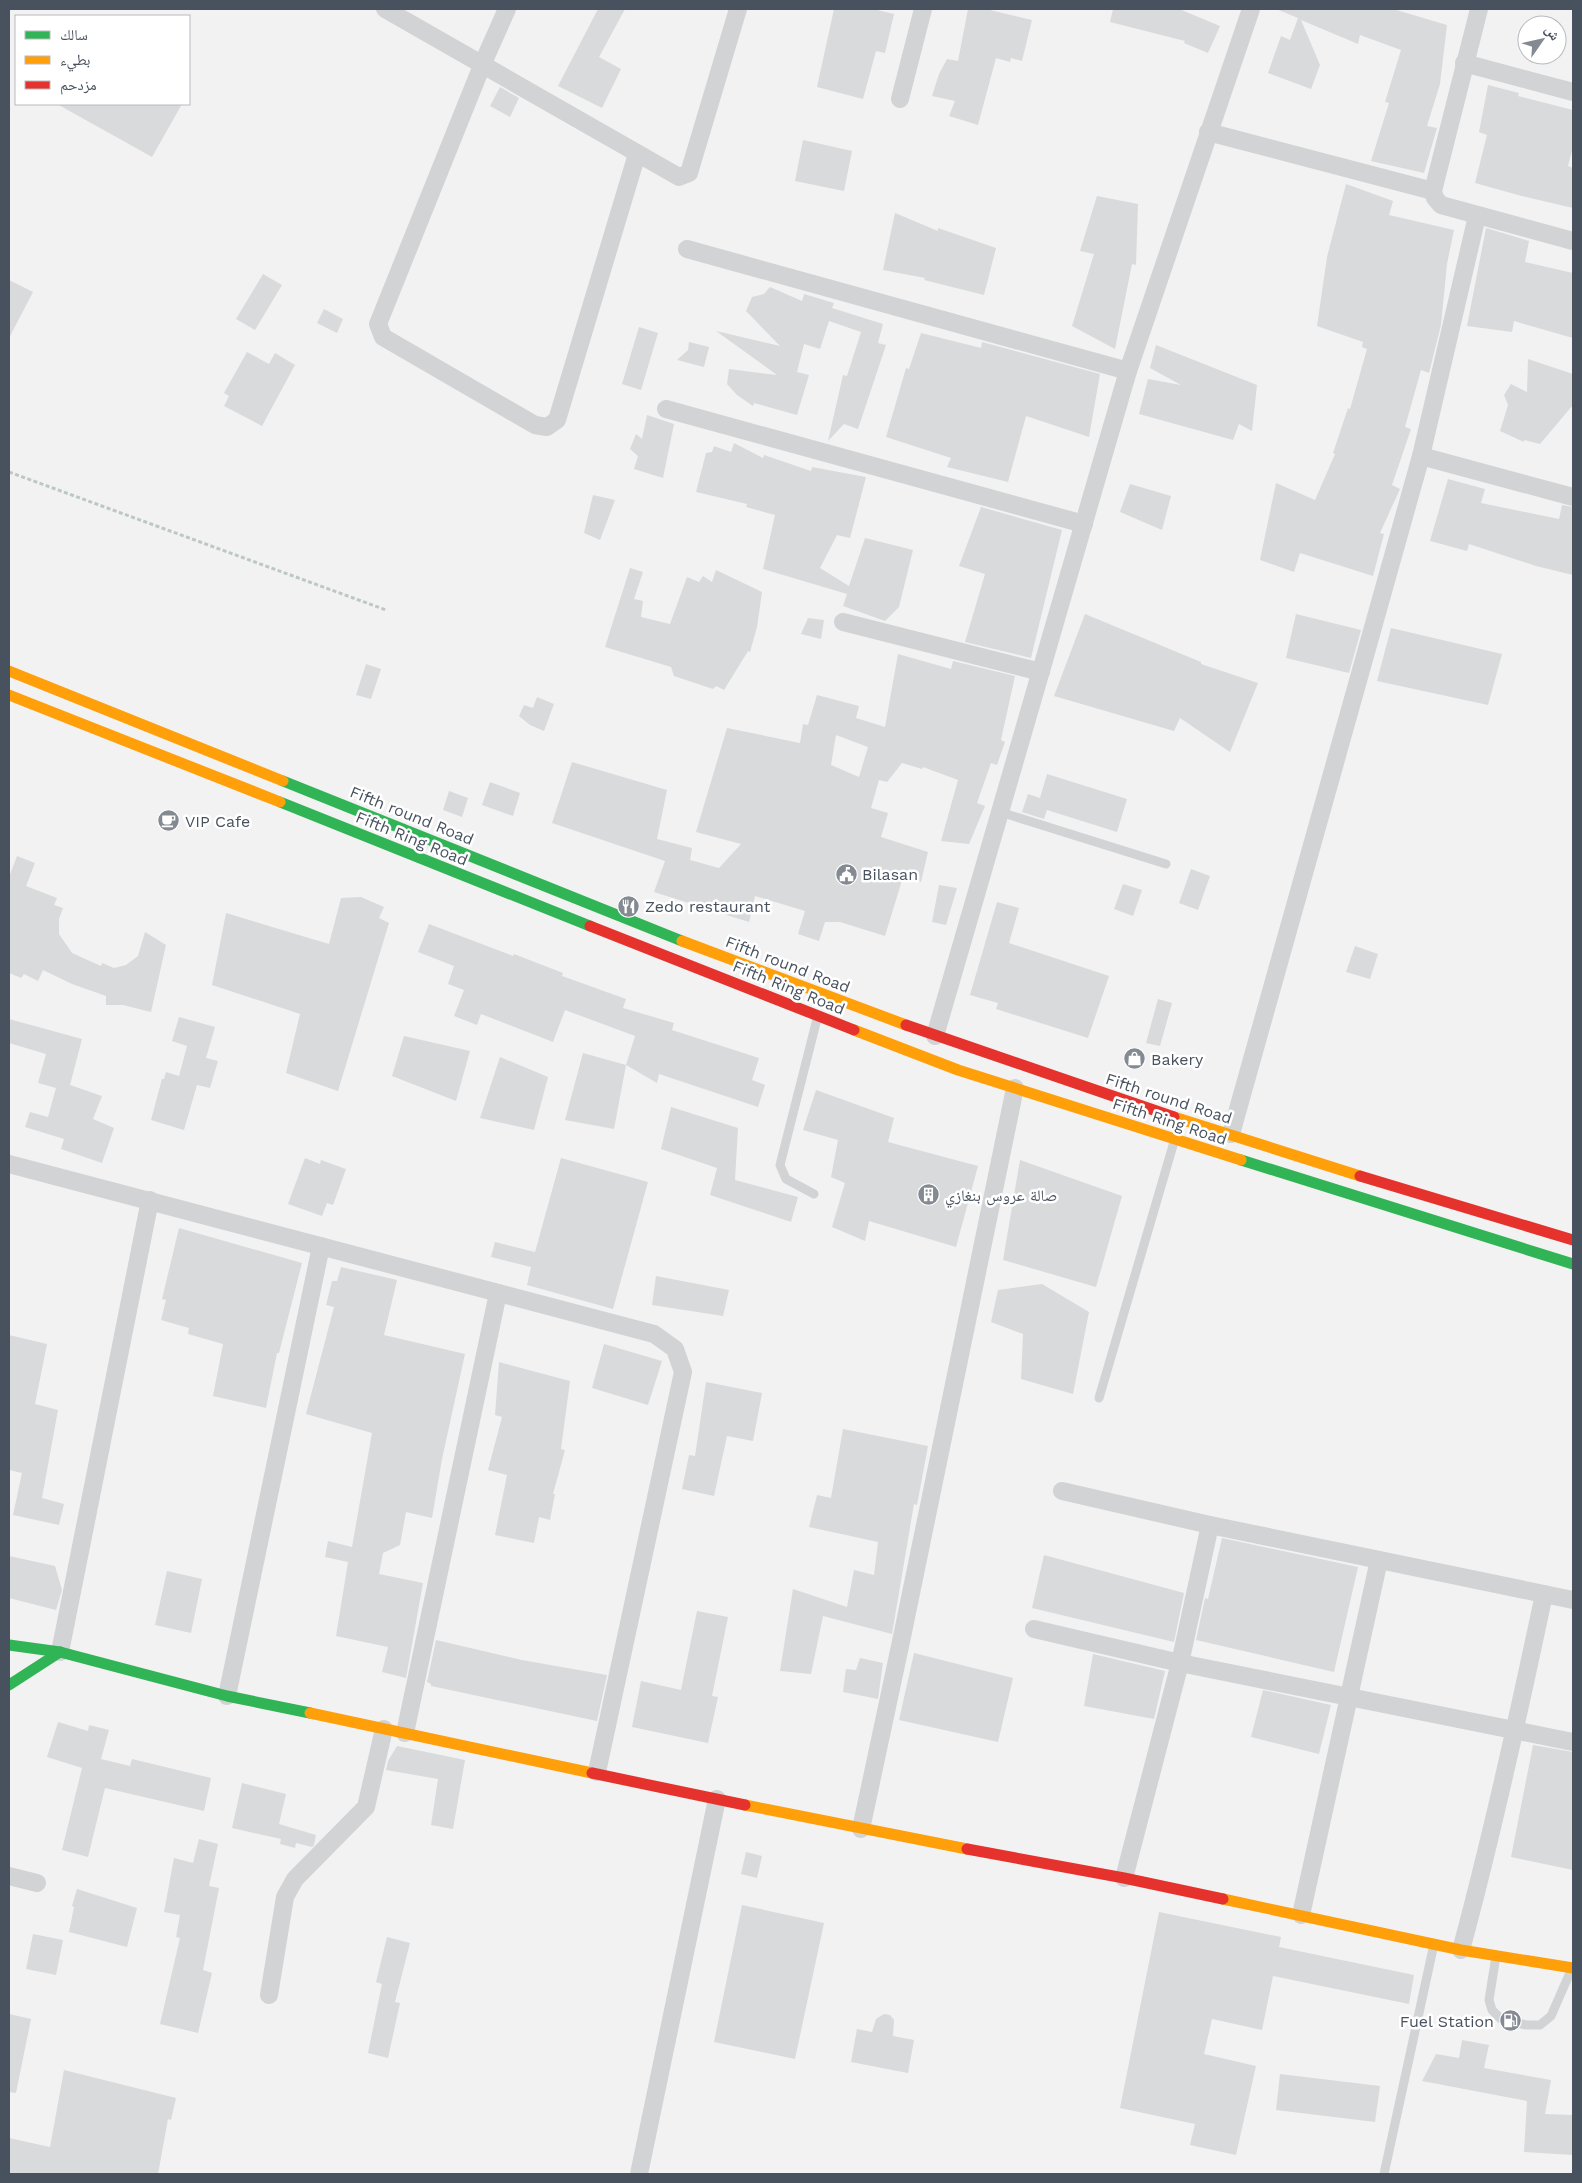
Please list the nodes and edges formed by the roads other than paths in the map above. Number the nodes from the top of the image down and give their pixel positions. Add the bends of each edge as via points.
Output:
1 (385, 9) edge
2 (507, 9) edge
3 (738, 9) edge
4 (923, 9) edge
5 (1250, 9) edge
6 (1479, 9) edge
7 (483, 63) junction
8 (1464, 63) junction
9 (1573, 92) edge
10 (900, 99) dead end
11 (1208, 132) junction
12 (637, 154) junction
13 (1433, 191) junction
14 (1478, 216) junction
15 (1573, 241) edge
16 (687, 249) dead end
17 (1128, 372) junction
18 (666, 410) dead end
19 (1421, 456) junction
20 (1573, 497) edge
21 (1084, 524) junction
22 (843, 622) dead end
23 (9, 671) edge
24 (1041, 672) junction
25 (9, 695) edge
26 (1000, 812) junction
27 (1166, 864) dead end
28 (818, 1016) junction
29 (934, 1036) junction
30 (1015, 1088) junction
31 (1231, 1134) junction
32 (1175, 1139) junction
33 (1294, 1154) junction
34 (9, 1164) edge
35 (1287, 1175) junction
36 (814, 1194) dead end
37 (150, 1200) junction
38 (1573, 1240) edge
39 (321, 1246) junction
40 (1573, 1264) edge
41 (498, 1292) junction
42 (1100, 1398) dead end
43 (1062, 1491) dead end
44 (1210, 1525) junction
45 (1379, 1560) junction
46 (1544, 1594) junction
47 (1573, 1600) edge
48 (1034, 1629) dead end
49 (9, 1645) edge
50 (60, 1652) junction
51 (1180, 1663) junction
52 (9, 1685) edge
53 (227, 1696) junction
54 (1349, 1698) junction
55 (384, 1729) junction
56 (1516, 1730) junction
57 (405, 1733) junction
58 (1573, 1742) edge
59 (597, 1772) junction
60 (717, 1799) junction
61 (861, 1829) junction
62 (9, 1876) edge
63 (1124, 1878) junction
64 (37, 1883) dead end
65 (1301, 1916) junction
66 (1434, 1944) junction
67 (1461, 1950) junction
68 (1496, 1956) junction
69 (1573, 1968) edge
70 (269, 1995) dead end
71 (639, 2174) edge
72 (1384, 2174) edge

1 - 7 street
2 - 7 street
3 - 12 street via 689,173 679,177
4 - 10 street
5 - 11 street
6 - 8 street
7 - 12 street
7 - 12 street via 378,324 383,337 535,425 547,427 557,420
8 - 9 street
8 - 13 street
11 - 13 street
11 - 17 street
13 - 14 street via 1441,205
14 - 15 street
14 - 19 street
16 - 17 street
17 - 21 street
18 - 21 street
19 - 20 street
19 - 31 street
21 - 24 street
22 - 24 street
23 - 29 main road, Fifth round Road via 528,880
24 - 26 street
25 - 28 main road, Fifth Ring Road
26 - 27 lane
26 - 29 street
28 - 30 main road, Fifth Ring Road
28 - 36 lane via 780,1165 786,1179
29 - 31 main road, Fifth round Road
30 - 32 main road, Fifth Ring Road
30 - 61 street
31 - 33 main road, Fifth round Road
32 - 35 main road, Fifth Ring Road
32 - 42 lane
33 - 35 main road
33 - 38 main road, Fifth round Road
34 - 37 street
35 - 40 main road, Fifth Ring Road
37 - 39 street
37 - 50 street
39 - 41 street
39 - 53 street
41 - 57 street
41 - 59 street via 654,1334 675,1349 683,1372
43 - 44 street
44 - 45 street
44 - 51 street
45 - 46 street
45 - 54 street
46 - 47 street
46 - 56 street
48 - 51 street
49 - 50 main road
50 - 52 main road
50 - 53 main road
51 - 54 street
51 - 63 street
53 - 55 main road
54 - 56 street
54 - 65 street
55 - 57 main road
55 - 70 street via 366,1808 295,1879 286,1897
56 - 58 street
56 - 67 street
57 - 59 main road
59 - 60 main road
60 - 61 main road
60 - 71 street
61 - 63 main road
62 - 64 street
63 - 65 main road
65 - 66 main road
66 - 67 main road
66 - 72 lane
67 - 68 main road
68 - 69 main road
68 - 69 lane via 1489,2000 1492,2010 1501,2019 1526,2025 1540,2025 1551,2016

